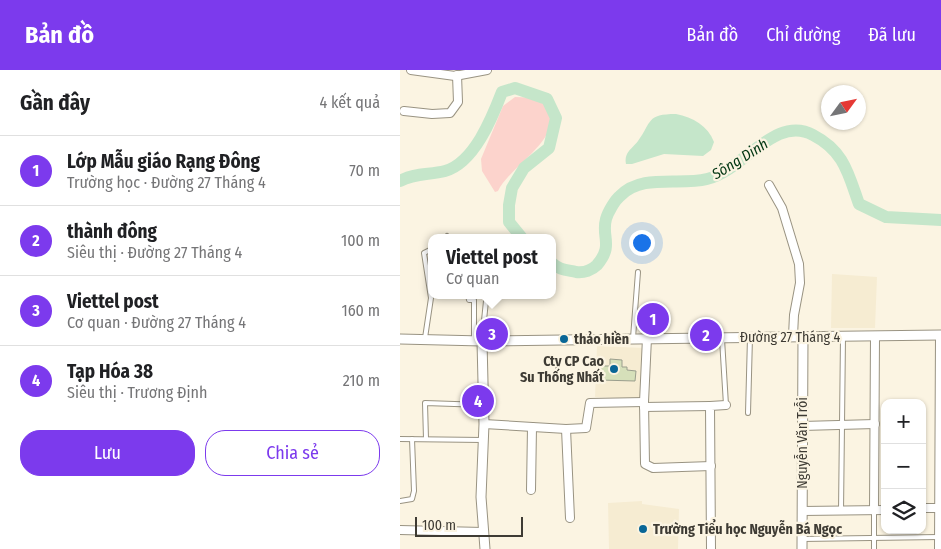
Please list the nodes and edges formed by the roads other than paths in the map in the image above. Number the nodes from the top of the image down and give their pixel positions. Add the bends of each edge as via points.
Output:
1 (410, 70) edge
2 (487, 70) edge
3 (457, 76) junction
4 (404, 111) dead end
5 (769, 185) dead end
6 (428, 251) edge
7 (638, 272) dead end
8 (428, 279) edge
9 (431, 299) edge
10 (469, 299) edge
11 (490, 299) edge
12 (940, 335) edge
13 (798, 336) junction
14 (875, 336) junction
15 (722, 337) junction
16 (750, 337) junction
17 (843, 337) junction
18 (633, 338) junction
19 (647, 338) junction
20 (400, 339) edge
21 (425, 340) junction
22 (478, 341) junction
23 (484, 405) junction
24 (644, 405) junction
25 (726, 405) joint
26 (710, 406) junction
27 (748, 413) dead end
28 (484, 424) junction
29 (875, 424) junction
30 (842, 425) junction
31 (802, 426) junction
32 (532, 427) junction
33 (566, 429) junction
34 (400, 439) edge
35 (412, 439) junction
36 (426, 439) junction
37 (483, 440) junction
38 (711, 466) junction
39 (531, 490) dead end
40 (400, 501) edge
41 (926, 508) edge
42 (940, 508) edge
43 (874, 510) junction
44 (881, 510) edge
45 (802, 512) junction
46 (841, 512) junction
47 (570, 518) dead end
48 (940, 526) edge
49 (400, 530) edge
50 (483, 532) junction
51 (874, 538) junction
52 (939, 538) junction
53 (802, 544) edge
54 (486, 549) edge
55 (711, 549) edge
56 (874, 549) edge
57 (939, 549) edge

1 - 3 street
2 - 3 street
3 - 4 street via 458,102 450,113
5 - 13 street via 782,208 799,264 800,283 794,315
6 - 8 lane via 424,253
7 - 18 lane
9 - 21 lane
10 - 22 lane via 474,300
11 - 22 lane via 486,301
12 - 14 street, Đường 27 Tháng 4
12 - 42 street
13 - 16 street, Đường 27 Tháng 4
13 - 17 street, Đường 27 Tháng 4
13 - 31 street, Nguyễn Văn Trỗi
14 - 17 street, Đường 27 Tháng 4
14 - 29 street
15 - 16 street, Đường 27 Tháng 4
15 - 19 street, Đường 27 Tháng 4
15 - 25 lane
16 - 27 lane
17 - 30 lane
18 - 19 street, Đường 27 Tháng 4
18 - 22 street, Đường 27 Tháng 4
19 - 24 street
20 - 21 street, Đường 27 Tháng 4
21 - 22 street, Đường 27 Tháng 4
22 - 23 street
23 - 28 street
23 - 36 lane via 425,403
24 - 26 street
24 - 33 street via 590,403 586,428
24 - 38 street via 645,460 648,467
25 - 26 street
26 - 38 street
28 - 32 street
28 - 37 street
29 - 30 street
29 - 43 street
30 - 31 street
30 - 46 lane
31 - 45 street, Nguyễn Văn Trỗi
32 - 33 street
32 - 39 street
33 - 47 street
34 - 35 lane
35 - 36 lane
35 - 40 lane via 414,491 412,499
36 - 37 lane
37 - 50 street
38 - 55 street
41 - 42 street
42 - 48 street
43 - 44 street
43 - 46 street
43 - 51 lane
45 - 46 street
45 - 53 street, Nguyễn Văn Trỗi
48 - 52 street
49 - 50 street
50 - 54 street
51 - 52 lane
51 - 53 lane
51 - 56 lane
52 - 57 street

